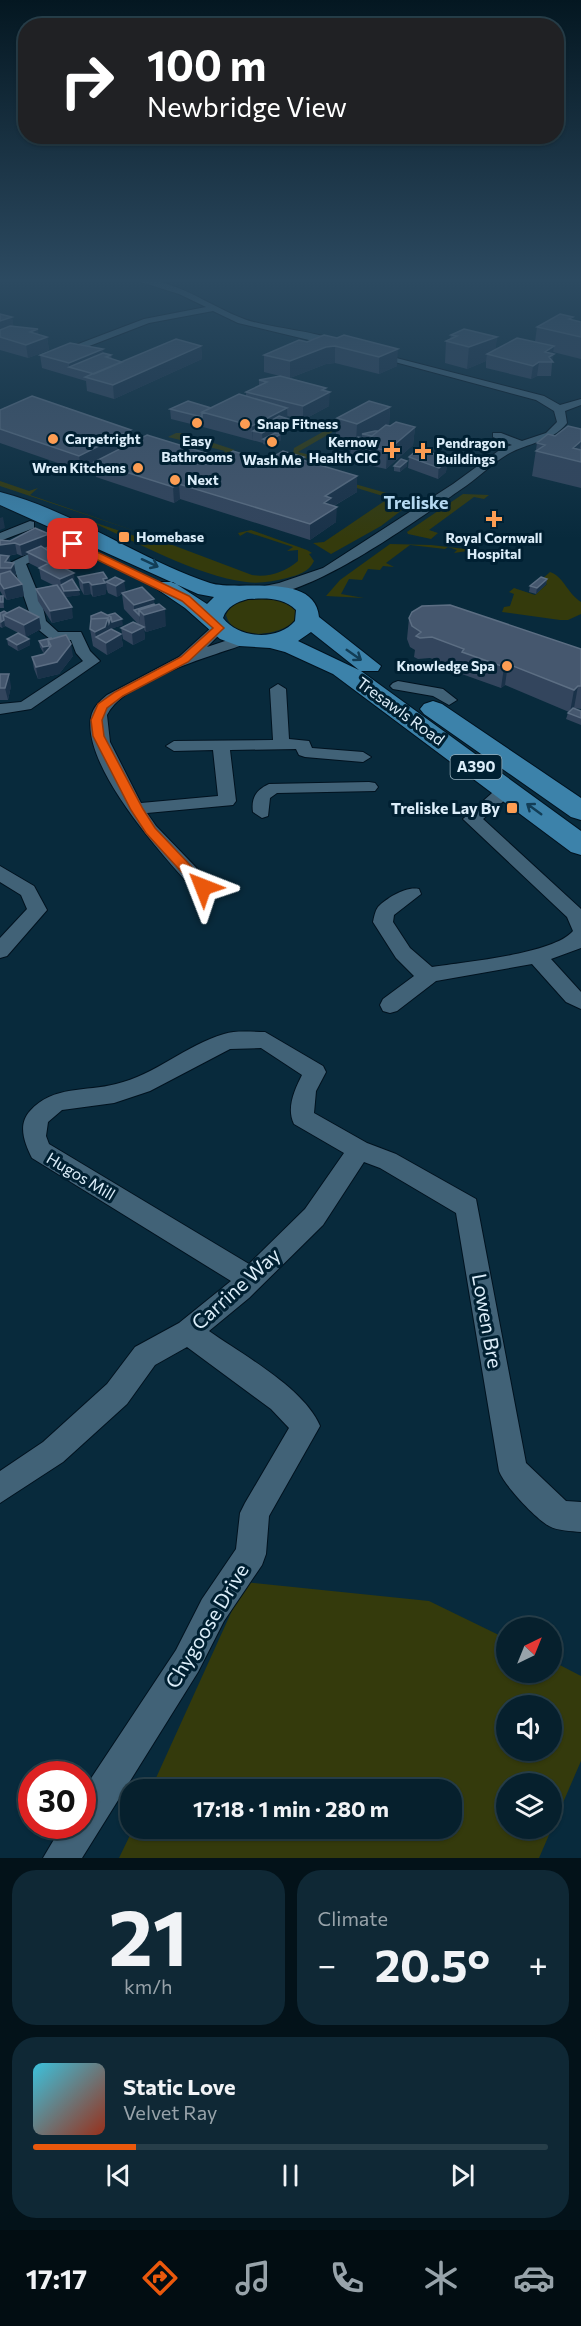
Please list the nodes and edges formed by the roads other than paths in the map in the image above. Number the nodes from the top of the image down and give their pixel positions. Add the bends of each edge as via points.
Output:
1 (419, 366) edge
2 (581, 402) edge
3 (559, 408) junction
4 (496, 435) dead end
5 (550, 435) junction
6 (563, 438) edge
7 (520, 444) junction
8 (0, 498) edge
9 (0, 512) edge
10 (30, 525) junction
11 (0, 537) edge
12 (47, 549) edge
13 (328, 571) junction
14 (253, 592) junction
15 (305, 611) junction
16 (217, 627) junction
17 (255, 640) junction
18 (184, 660) junction
19 (398, 686) junction
20 (278, 689) dead end
21 (449, 700) dead end
22 (0, 709) edge
23 (280, 743) junction
24 (174, 746) dead end
25 (221, 746) junction
26 (363, 757) dead end
27 (369, 787) dead end
28 (507, 789) junction
29 (227, 801) junction
30 (137, 810) junction
31 (581, 811) edge
32 (581, 845) edge
33 (0, 872) edge
34 (203, 887) dead end
35 (412, 894) dead end
36 (581, 928) edge
37 (581, 934) edge
38 (0, 951) edge
39 (537, 956) junction
40 (430, 975) junction
41 (581, 1001) edge
42 (390, 1005) dead end
43 (359, 1150) junction
44 (251, 1279) junction
45 (188, 1332) junction
46 (0, 1488) edge
47 (581, 1517) edge
48 (96, 1803) edge
49 (73, 1839) edge
50 (61, 1858) edge

1 - 3 street via 540,398
2 - 3 street
3 - 5 street via 562,423
4 - 7 street
5 - 6 street
5 - 7 street
7 - 13 street
8 -> 14 highway, A390 via 206,589
9 - 10 highway, A390
10 - 11 street
10 - 16 highway, A390 via 178,594 200,608
12 - 22 street via 14,562 35,603 39,623 55,636 76,635 83,653 93,661 25,706
13 - 14 street via 282,587
13 - 15 street
14 - 15 highway, A390 via 289,596
14 - 16 highway via 220,602 212,618
15 - 17 highway via 298,632
15 -> 19 highway, Tresawls Road / A390 via 341,646
16 - 17 highway, A390
16 - 18 street
17 - 18 street
17 - 28 highway, Tresawls Road / A390 via 293,647 342,669
18 - 30 street via 119,694 102,706 96,720 98,736
19 - 21 street via 438,692
19 - 31 highway, Tresawls Road / A390
20 - 23 street
23 - 25 street
23 - 26 street via 303,744 305,752
24 - 25 street
25 - 29 street
27 - 29 street via 275,788 263,794 261,806
32 -> 28 highway, Tresawls Road / A390
28 - 36 street via 472,819 575,914
29 - 30 street
30 - 34 street via 150,831
33 - 38 street via 29,890 37,910
35 - 40 street via 385,912 383,922 418,971
37 - 39 street via 572,945
39 - 40 street
39 - 41 street
40 - 42 street
43 - 44 street, Carrine Way via 314,1217
43 - 44 street, Hugos Mill via 302,1117 304,1091 315,1072 265,1040 227,1041 141,1085 114,1094 55,1103 37,1118 34,1136 40,1152
43 - 47 street, Lowen Bre via 388,1161 467,1207 513,1471 559,1515
44 - 45 street, Carrine Way
45 - 46 street, Carrine Way via 145,1356 117,1394 52,1452
45 - 48 street, Chygoose Drive via 281,1399 306,1426 255,1513 251,1554
49 - 50 street, Chygoose Drive

